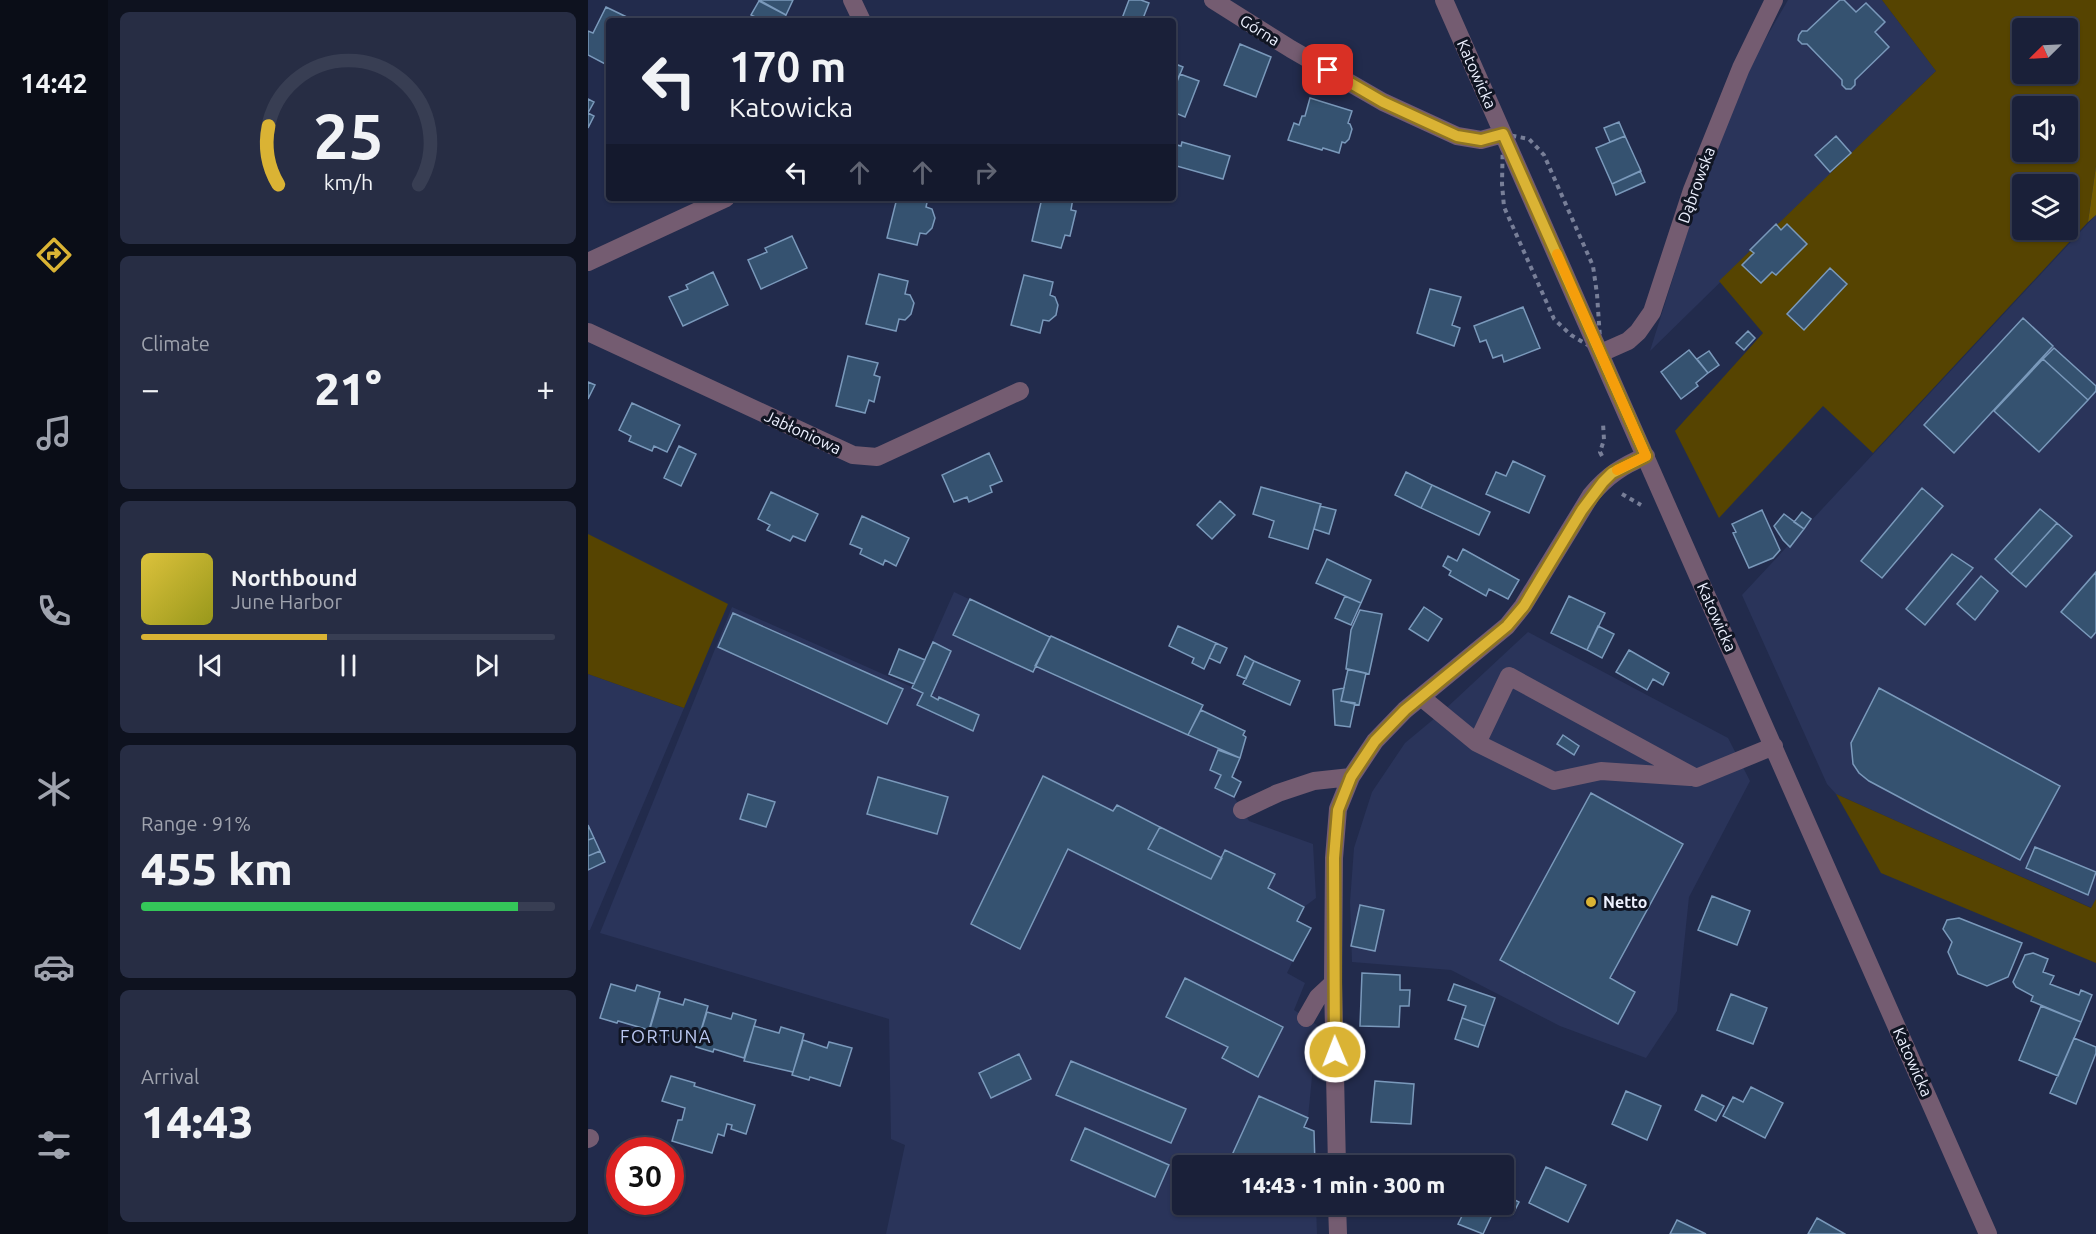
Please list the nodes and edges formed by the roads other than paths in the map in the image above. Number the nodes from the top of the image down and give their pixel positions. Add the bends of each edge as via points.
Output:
1 (852, 0) edge
2 (1213, 0) edge
3 (1444, 0) edge
4 (1774, 0) edge
5 (861, 18) edge
6 (1503, 134) junction
7 (720, 201) edge
8 (588, 262) edge
9 (588, 332) edge
10 (1601, 353) junction
11 (1020, 391) dead end
12 (1646, 456) junction
13 (1421, 697) junction
14 (1477, 742) junction
15 (1774, 746) junction
16 (1351, 777) junction
17 (1696, 778) junction
18 (1242, 810) dead end
19 (1334, 983) junction
20 (1305, 1018) dead end
21 (1337, 1155) edge
22 (1337, 1215) edge
23 (1338, 1234) edge
24 (1988, 1234) edge

1 - 5 street
2 - 6 street, Górna via 1383,102 1457,136 1481,140
3 - 6 street, Katowicka
4 - 10 street, Dąbrowska via 1741,68 1692,190 1652,312 1628,341
6 - 10 street, Katowicka
7 - 8 street
9 - 11 street, Jabłoniowa via 853,455 877,457
10 - 12 street, Katowicka
12 - 13 street via 1612,473 1592,495 1524,606 1507,626
12 - 15 street, Katowicka
13 - 14 street
13 - 16 street via 1375,741
14 - 17 street via 1554,780 1601,771
14 - 17 street via 1509,676
15 - 17 street
15 - 24 street, Katowicka
16 - 18 street via 1314,781
16 - 19 street via 1338,810 1334,858
19 - 20 street via 1318,997
19 - 21 street
22 - 23 street

